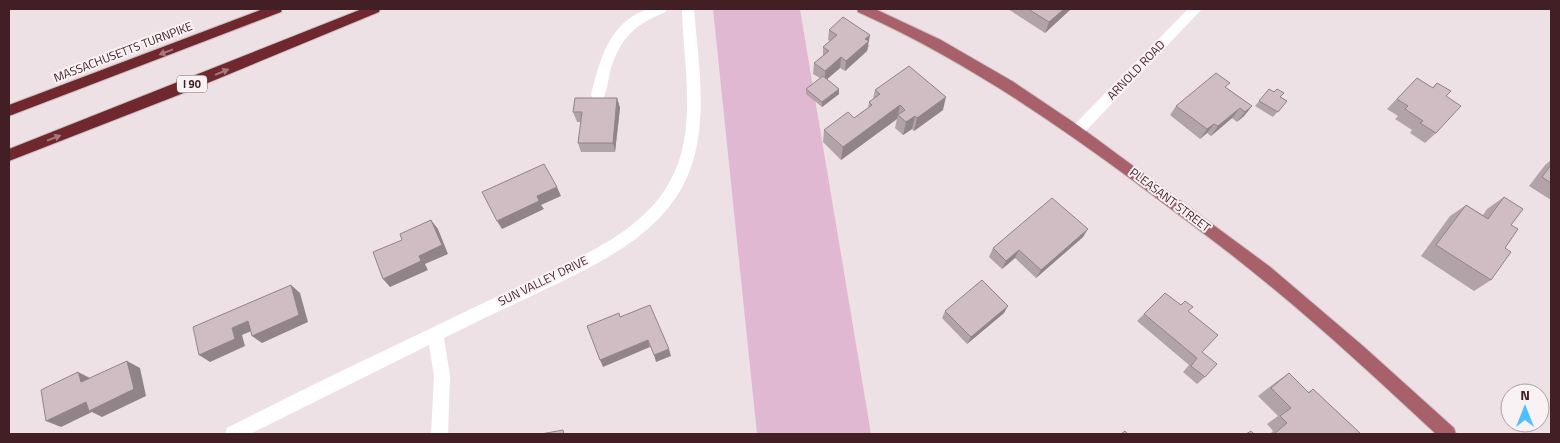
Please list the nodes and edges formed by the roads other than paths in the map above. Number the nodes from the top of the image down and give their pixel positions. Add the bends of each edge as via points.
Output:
1 (276, 9) edge
2 (374, 9) edge
3 (661, 9) edge
4 (688, 9) edge
5 (863, 9) edge
6 (1196, 9) edge
7 (598, 95) dead end
8 (9, 111) edge
9 (1077, 131) junction
10 (9, 155) edge
11 (435, 334) junction
12 (261, 428) edge
13 (233, 434) edge
14 (440, 434) edge
15 (1448, 434) edge

1 -> 8 highway, MASSACHUSETTS TURNPIKE
10 -> 2 highway, I 90
3 - 7 street via 639,18 620,32 610,48
4 - 11 street, SUN VALLEY DRIVE via 691,136 687,160 662,207 613,246
5 - 9 main road, PLEASANT STREET via 962,57
6 - 9 street, ARNOLD ROAD
9 - 15 main road, PLEASANT STREET via 1263,271
11 - 12 street, SUN VALLEY DRIVE
11 - 14 street via 442,376
12 - 13 street, SUN VALLEY DRIVE

